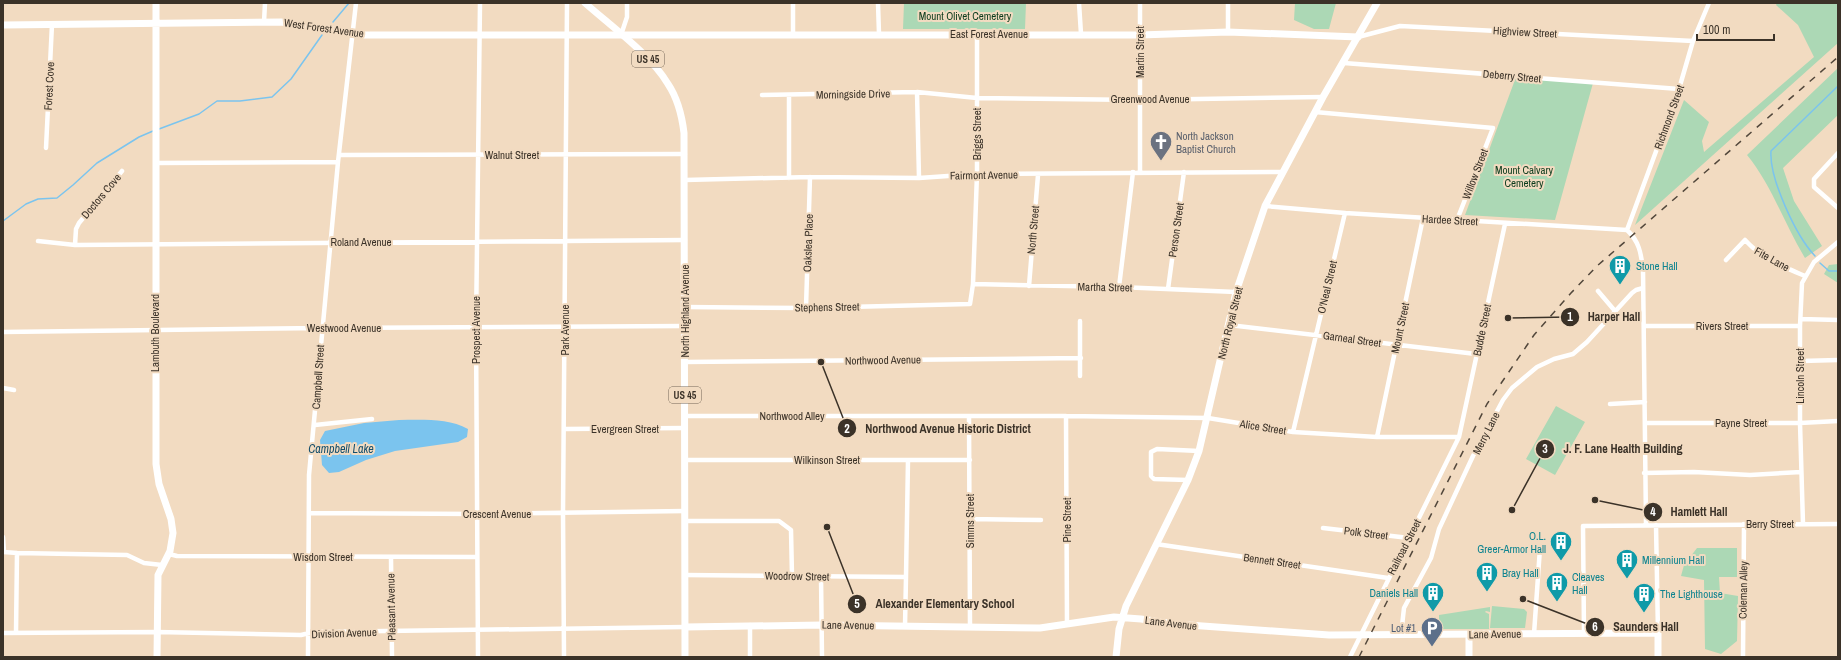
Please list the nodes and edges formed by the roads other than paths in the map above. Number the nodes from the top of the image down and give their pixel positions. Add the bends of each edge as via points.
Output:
1 (156, 3) edge
2 (264, 3) edge
3 (480, 3) edge
4 (568, 3) edge
5 (585, 3) edge
6 (627, 3) edge
7 (793, 3) edge
8 (878, 3) edge
9 (1079, 3) edge
10 (1140, 3) edge
11 (1228, 3) edge
12 (1378, 3) edge
13 (1709, 3) edge
14 (356, 4) edge
15 (264, 22) junction
16 (156, 23) junction
17 (52, 24) junction
18 (3, 25) edge
19 (1228, 32) junction
20 (352, 33) junction
21 (879, 34) junction
22 (977, 34) junction
23 (1080, 34) junction
24 (480, 35) junction
25 (567, 35) junction
26 (621, 35) junction
27 (793, 35) junction
28 (1140, 35) junction
29 (1358, 36) junction
30 (1693, 41) junction
31 (1344, 62) junction
32 (1679, 89) junction
33 (917, 92) junction
34 (762, 95) dead end
35 (789, 95) junction
36 (1323, 97) junction
37 (977, 98) junction
38 (1140, 100) junction
39 (1315, 112) junction
40 (46, 148) dead end
41 (1838, 153) edge
42 (685, 154) junction
43 (339, 155) junction
44 (478, 155) junction
45 (565, 155) junction
46 (338, 162) junction
47 (156, 163) junction
48 (122, 171) dead end
49 (1133, 172) junction
50 (1140, 172) junction
51 (1184, 172) junction
52 (1284, 172) junction
53 (977, 174) junction
54 (1038, 175) junction
55 (810, 177) junction
56 (789, 178) junction
57 (919, 178) junction
58 (684, 180) junction
59 (1265, 206) junction
60 (1838, 208) edge
61 (1345, 213) junction
62 (1423, 218) junction
63 (1457, 220) junction
64 (1505, 224) junction
65 (1627, 230) junction
66 (566, 240) junction
67 (685, 240) junction
68 (38, 241) dead end
69 (477, 241) junction
70 (330, 242) junction
71 (1838, 242) edge
72 (155, 244) junction
73 (75, 245) junction
74 (1726, 260) dead end
75 (1805, 276) junction
76 (973, 284) junction
77 (1029, 286) junction
78 (1119, 287) junction
79 (1643, 288) junction
80 (1168, 289) junction
81 (1598, 291) dead end
82 (1236, 292) junction
83 (970, 304) joint
84 (685, 307) junction
85 (806, 308) junction
86 (1615, 311) junction
87 (1801, 319) junction
88 (1838, 320) edge
89 (1080, 321) dead end
90 (1229, 325) junction
91 (685, 326) junction
92 (1644, 326) junction
93 (1800, 326) junction
94 (564, 327) junction
95 (322, 328) junction
96 (476, 328) junction
97 (155, 329) junction
98 (3, 332) edge
99 (1316, 334) junction
100 (1396, 346) junction
101 (1476, 354) junction
102 (1080, 358) junction
103 (1838, 360) edge
104 (1801, 361) junction
105 (685, 362) junction
106 (1080, 376) dead end
107 (3, 388) edge
108 (14, 390) dead end
109 (1645, 402) junction
110 (1610, 404) dead end
111 (685, 416) junction
112 (969, 416) junction
113 (1066, 416) junction
114 (1208, 418) junction
115 (372, 420) dead end
116 (1838, 421) edge
117 (1645, 423) junction
118 (1800, 423) junction
119 (314, 425) junction
120 (685, 428) junction
121 (565, 429) junction
122 (1293, 432) junction
123 (1376, 437) junction
124 (1459, 437) junction
125 (1199, 451) junction
126 (685, 460) junction
127 (908, 460) junction
128 (970, 460) junction
129 (1802, 472) junction
130 (1644, 473) junction
131 (1188, 480) junction
132 (685, 511) junction
133 (309, 513) junction
134 (563, 513) junction
135 (477, 514) junction
136 (970, 519) junction
137 (1041, 520) dead end
138 (685, 521) junction
139 (1646, 524) junction
140 (1744, 524) junction
141 (1803, 524) junction
142 (1838, 524) edge
143 (1656, 525) junction
144 (1323, 528) dead end
145 (3, 537) edge
146 (1409, 538) junction
147 (1156, 544) junction
148 (1540, 548) dead end
149 (17, 553) junction
150 (169, 554) junction
151 (477, 557) junction
152 (308, 558) junction
153 (391, 558) junction
154 (162, 565) junction
155 (685, 574) junction
156 (792, 576) junction
157 (820, 576) junction
158 (906, 577) junction
159 (1388, 578) junction
160 (1123, 617) junction
161 (1067, 624) junction
162 (750, 625) junction
163 (822, 625) junction
164 (686, 626) junction
165 (905, 626) junction
166 (970, 627) junction
167 (478, 630) junction
168 (564, 630) junction
169 (392, 631) junction
170 (157, 632) junction
171 (3, 633) edge
172 (16, 633) junction
173 (1658, 633) junction
174 (308, 634) junction
175 (1534, 634) junction
176 (1584, 634) junction
177 (1361, 635) junction
178 (1401, 635) junction
179 (1469, 635) junction
180 (157, 657) edge
181 (308, 657) edge
182 (392, 657) edge
183 (478, 657) edge
184 (564, 657) edge
185 (685, 657) edge
186 (750, 657) edge
187 (822, 657) edge
188 (1116, 657) edge
189 (1350, 657) edge
190 (1469, 657) edge
191 (1658, 657) edge
192 (1743, 657) edge

1 - 16 street, Lambuth Boulevard
2 - 15 street
3 - 24 street, Prospect Avenue
4 - 25 street, Park Avenue
5 - 26 street, North Highland Avenue / US 45
6 - 26 street via 627,17
7 - 27 street
8 - 21 street
9 - 23 street
10 - 28 street, Martin Street
11 - 19 street
12 - 29 street, North Royal Street
13 - 30 street, Richmond Street
14 - 20 street, Campbell Street
15 - 16 street, West Forest Avenue
15 - 20 street, West Forest Avenue via 296,23
16 - 17 street, West Forest Avenue
16 - 47 street, Lambuth Boulevard
17 - 18 street, West Forest Avenue
17 - 40 street, Forest Cove
19 - 28 street, East Forest Avenue
19 - 29 street, East Forest Avenue
20 - 24 street, West Forest Avenue
20 - 43 street, Campbell Street
21 - 22 street, East Forest Avenue
21 - 27 street, East Forest Avenue
22 - 23 street, East Forest Avenue
22 - 37 street, Briggs Street
23 - 28 street, East Forest Avenue
24 - 25 street, West Forest Avenue
24 - 44 street, Prospect Avenue
25 - 26 street, West Forest Avenue
25 - 45 street, Park Avenue
26 - 27 street, East Forest Avenue
26 - 42 street, North Highland Avenue / US 45 via 645,56 668,84 681,115
28 - 38 street, Martin Street
29 - 30 street, Highview Street via 1400,26
29 - 31 street, North Royal Street
30 - 32 street, Richmond Street
31 - 32 street, Deberry Street
31 - 36 street, North Royal Street
32 - 65 street, Richmond Street
33 - 35 street, Morningside Drive
33 - 37 street, Morningside Drive
33 - 57 street
34 - 35 street, Morningside Drive
35 - 56 street
36 - 38 street, Greenwood Avenue
36 - 39 street, North Royal Street
37 - 38 street, Greenwood Avenue
37 - 53 street, Briggs Street
38 - 50 street, Martin Street
39 - 52 street, North Royal Street
39 - 63 street, Willow Street via 1493,128
41 - 60 street via 1814,179 1814,187
42 - 45 street, Walnut Street
42 - 58 street, North Highland Avenue / US 45
43 - 44 street, Walnut Street
43 - 46 street, Campbell Street
44 - 45 street, Walnut Street
44 - 69 street, Prospect Avenue
45 - 66 street, Park Avenue
46 - 47 street
46 - 70 street, Campbell Street
47 - 72 street, Lambuth Boulevard
48 - 73 street, Doctors Cove via 79,223
49 - 50 street, Fairmont Avenue
49 - 54 street, Fairmont Avenue
49 - 78 street
50 - 51 street, Fairmont Avenue
51 - 52 street, Fairmont Avenue
51 - 80 street, Person Street
52 - 59 street, North Royal Street
53 - 54 street, Fairmont Avenue
53 - 57 street, Fairmont Avenue
53 - 76 street, Briggs Street
54 - 77 street, North Street
55 - 56 street, Fairmont Avenue
55 - 57 street, Fairmont Avenue
55 - 85 street, Oakslea Place
56 - 58 street, Fairmont Avenue
58 - 67 street, North Highland Avenue / US 45
59 - 61 street, Hardee Street
59 - 82 street, North Royal Street
61 - 62 street, Hardee Street
61 - 99 street, O'Neal Street
62 - 63 street, Hardee Street
62 - 100 street, Mount Street
63 - 64 street, Hardee Street
64 - 65 street, Hardee Street
64 - 101 street, Budde Street
65 - 79 street via 1633,236 1641,253
66 - 67 street, Roland Avenue
66 - 69 street, Roland Avenue
66 - 94 street, Park Avenue
67 - 84 street, North Highland Avenue / US 45
68 - 73 street, Roland Avenue
69 - 70 street, Roland Avenue
69 - 96 street, Prospect Avenue
70 - 72 street, Roland Avenue
70 - 95 street, Campbell Street
71 - 75 street, Lincoln Street via 1814,262
72 - 73 street, Roland Avenue
72 - 97 street, Lambuth Boulevard
74 - 75 street, Fite Lane via 1745,240 1752,248 1779,265
75 - 87 street, Lincoln Street via 1802,283
76 - 77 street, Martha Street
76 - 83 street, Briggs Street
77 - 78 street, Martha Street
78 - 80 street, Martha Street
79 - 86 street, Merry Lane via 1636,290
79 - 92 street
80 - 82 street, Martha Street
81 - 86 street
82 - 90 street, North Royal Street
83 - 85 street, Stephens Street
84 - 85 street, Stephens Street
84 - 91 street, North Highland Avenue / US 45
86 - 178 street, Merry Lane via 1574,354 1537,367 1512,388 1503,400 1439,529 1431,558 1404,608
87 - 88 street
87 - 93 street, Lincoln Street
89 - 102 street
90 - 99 street, Garneal Street
90 - 114 street, North Royal Street
91 - 94 street, Westwood Avenue
91 - 105 street, North Highland Avenue / US 45
92 - 93 street, Rivers Street
92 - 109 street
93 - 104 street, Lincoln Street
94 - 96 street, Westwood Avenue
94 - 121 street, Park Avenue
95 - 96 street, Westwood Avenue
95 - 97 street, Westwood Avenue
95 - 119 street, Campbell Street
96 - 135 street, Prospect Avenue
97 - 98 street, Westwood Avenue
97 - 150 street, Lambuth Boulevard via 156,464 159,484 171,519 173,533
99 - 100 street, Garneal Street
99 - 122 street, O'Neal Street
100 - 101 street, Garneal Street
100 - 123 street, Mount Street
101 - 124 street, Budde Street
102 - 105 street, Northwood Avenue
102 - 106 street
103 - 104 street
104 - 118 street, Lincoln Street
105 - 111 street, North Highland Avenue / US 45
107 - 108 street
109 - 110 street
109 - 117 street
111 - 112 street, Northwood Alley
111 - 120 street, North Highland Avenue / US 45
112 - 113 street, Northwood Alley
112 - 128 street, Simms Street
113 - 114 street, Alice Street
113 - 161 street, Pine Street
114 - 122 street, Alice Street
114 - 125 street, North Royal Street
115 - 119 street
116 - 118 street, Payne Street
117 - 118 street, Payne Street
117 - 130 street
118 - 129 street, Lincoln Street
119 - 133 street, Campbell Street via 309,476
120 - 121 street, Evergreen Street
120 - 126 street, North Highland Avenue / US 45
121 - 134 street, Park Avenue
122 - 123 street, Alice Street
123 - 124 street, Alice Street
124 - 146 street, Railroad Street
125 - 131 street, North Royal Street
125 - 131 street via 1157,449 1151,452 1151,476 1154,479
126 - 127 street, Wilkinson Street
126 - 132 street, North Highland Avenue / US 45
127 - 128 street, Wilkinson Street
127 - 158 street
128 - 136 street, Simms Street
129 - 130 street via 1750,476 1694,472
129 - 141 street, Lincoln Street
130 - 139 street
131 - 147 street, North Royal Street
132 - 134 street, Crescent Avenue
132 - 138 street, North Highland Avenue / US 45
133 - 135 street, Crescent Avenue
133 - 152 street, Campbell Street
134 - 135 street, Crescent Avenue
134 - 168 street, Park Avenue
135 - 151 street, Prospect Avenue
136 - 137 street
136 - 166 street, Simms Street
138 - 155 street, North Highland Avenue / US 45
138 - 156 street via 779,521 791,530
139 - 143 street, Berry Street
139 - 176 street, Berry Street via 1583,526
140 - 141 street, Berry Street
140 - 143 street, Berry Street
140 - 192 street, Coleman Alley
141 - 142 street, Berry Street
143 - 173 street
144 - 146 street, Polk Street
145 - 149 street via 4,552
146 - 159 street, Railroad Street
147 - 159 street, Bennett Street
147 - 160 street, North Royal Street via 1132,592
148 - 175 street
149 - 154 street via 127,555 144,563
149 - 172 street
150 - 152 street, Wisdom Street
150 - 154 street, Lambuth Boulevard
151 - 153 street, Wisdom Street
151 - 167 street, Prospect Avenue
152 - 153 street, Wisdom Street
152 - 174 street, Campbell Street
153 - 169 street, Pleasant Avenue
154 - 170 street, Lambuth Boulevard via 157,584
155 - 156 street, Woodrow Street
155 - 164 street, North Highland Avenue / US 45
156 - 157 street, Woodrow Street
157 - 158 street, Woodrow Street
157 - 163 street
158 - 165 street
159 - 177 street, Railroad Street
160 - 161 street, Lane Avenue
160 - 177 street, Lane Avenue via 1175,624
160 - 188 street, North Royal Street
161 - 166 street, Lane Avenue via 1044,628
162 - 163 street, Lane Avenue
162 - 164 street, Lane Avenue
162 - 186 street
163 - 165 street, Lane Avenue
163 - 187 street
164 - 168 street, Division Avenue
164 - 185 street, North Highland Avenue / US 45
165 - 166 street, Lane Avenue
167 - 168 street, Division Avenue
167 - 169 street, Division Avenue
167 - 183 street, Prospect Avenue
168 - 184 street, Park Avenue
169 - 174 street, Division Avenue
169 - 182 street, Pleasant Avenue
170 - 172 street, Division Avenue
170 - 174 street, Division Avenue
170 - 180 street, Lambuth Boulevard
171 - 172 street, Division Avenue
173 - 176 street, Lane Avenue
173 - 191 street
174 - 181 street, Campbell Street
175 - 176 street, Lane Avenue
175 - 179 street, Lane Avenue
177 - 178 street, Lane Avenue
177 - 189 street, Railroad Street
178 - 179 street, Lane Avenue
179 - 190 street

